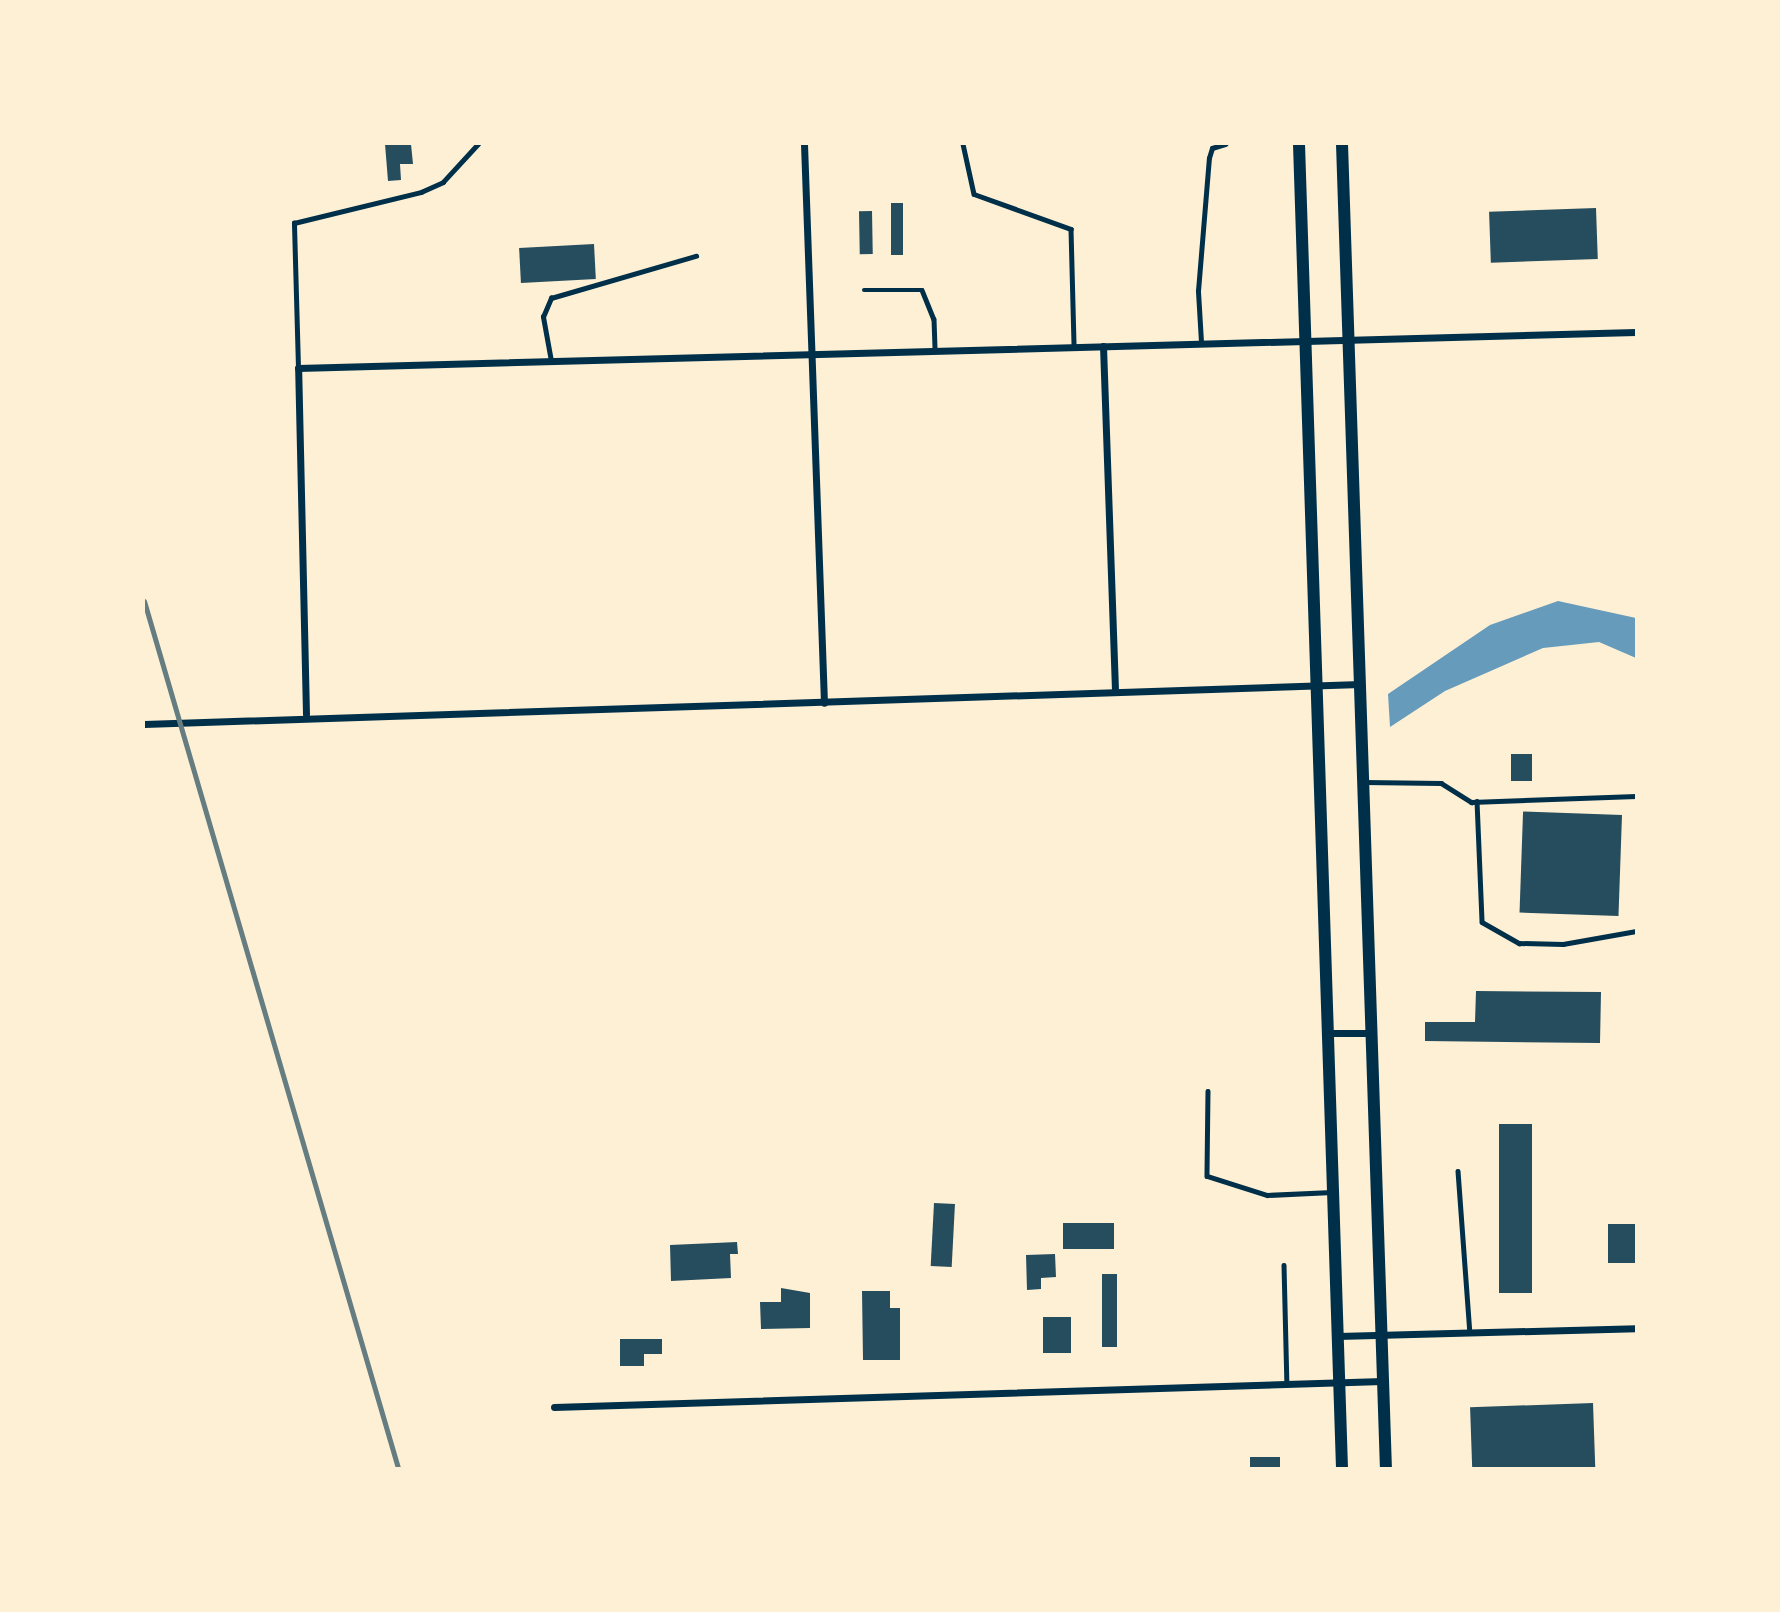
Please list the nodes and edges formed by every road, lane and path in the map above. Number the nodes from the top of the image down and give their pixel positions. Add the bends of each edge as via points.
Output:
1 (478, 144) edge
2 (804, 144) edge
3 (963, 144) edge
4 (1225, 144) edge
5 (1299, 144) edge
6 (1342, 144) edge
7 (696, 256) dead end
8 (864, 290) dead end
9 (1636, 332) edge
10 (1349, 336) junction
11 (1306, 338) junction
12 (1201, 342) junction
13 (1074, 346) junction
14 (1103, 346) junction
15 (935, 350) junction
16 (809, 353) junction
17 (551, 361) junction
18 (298, 368) junction
19 (1360, 684) junction
20 (1317, 685) junction
21 (1115, 691) junction
22 (824, 703) junction
23 (306, 714) junction
24 (144, 724) edge
25 (1363, 782) junction
26 (1636, 796) edge
27 (1477, 801) junction
28 (1636, 931) edge
29 (1372, 1032) junction
30 (1328, 1034) junction
31 (1208, 1091) dead end
32 (1458, 1171) dead end
33 (1333, 1192) junction
34 (1284, 1265) dead end
35 (1636, 1328) edge
36 (1470, 1333) junction
37 (1338, 1336) junction
38 (1381, 1336) junction
39 (1383, 1381) junction
40 (1339, 1382) junction
41 (1286, 1384) junction
42 (554, 1407) dead end
43 (1342, 1468) edge
44 (1385, 1468) edge

1 - 18 lane via 443,182 421,192 293,223
2 - 16 street
3 - 13 lane via 974,194 1070,229
4 - 12 lane via 1212,148 1209,158 1198,291
5 - 11 main road
6 - 10 main road
7 - 17 lane via 551,298 543,317
8 - 15 lane via 922,290 934,320
9 - 10 street
10 - 11 street
10 - 19 main road
11 - 12 street
11 - 20 main road
12 - 14 street
13 - 14 street
13 - 15 street
14 - 21 street
15 - 16 street
16 - 17 street
16 - 22 street
17 - 18 street
18 - 23 street
19 - 20 street
19 - 25 main road
20 - 21 street
20 - 30 main road
21 - 22 street
22 - 23 street
23 - 24 street
25 - 27 lane via 1441,783
25 - 29 main road
26 - 27 lane
27 - 28 lane via 1482,922 1519,943 1563,944
29 - 30 street
29 - 38 main road
30 - 33 main road
31 - 33 lane via 1208,1176 1267,1195
32 - 36 lane
33 - 37 main road
34 - 41 lane
35 - 36 street
36 - 38 street
37 - 38 street
37 - 40 main road
38 - 39 main road
39 - 40 street
39 - 44 main road
40 - 41 street
40 - 43 main road
41 - 42 street

